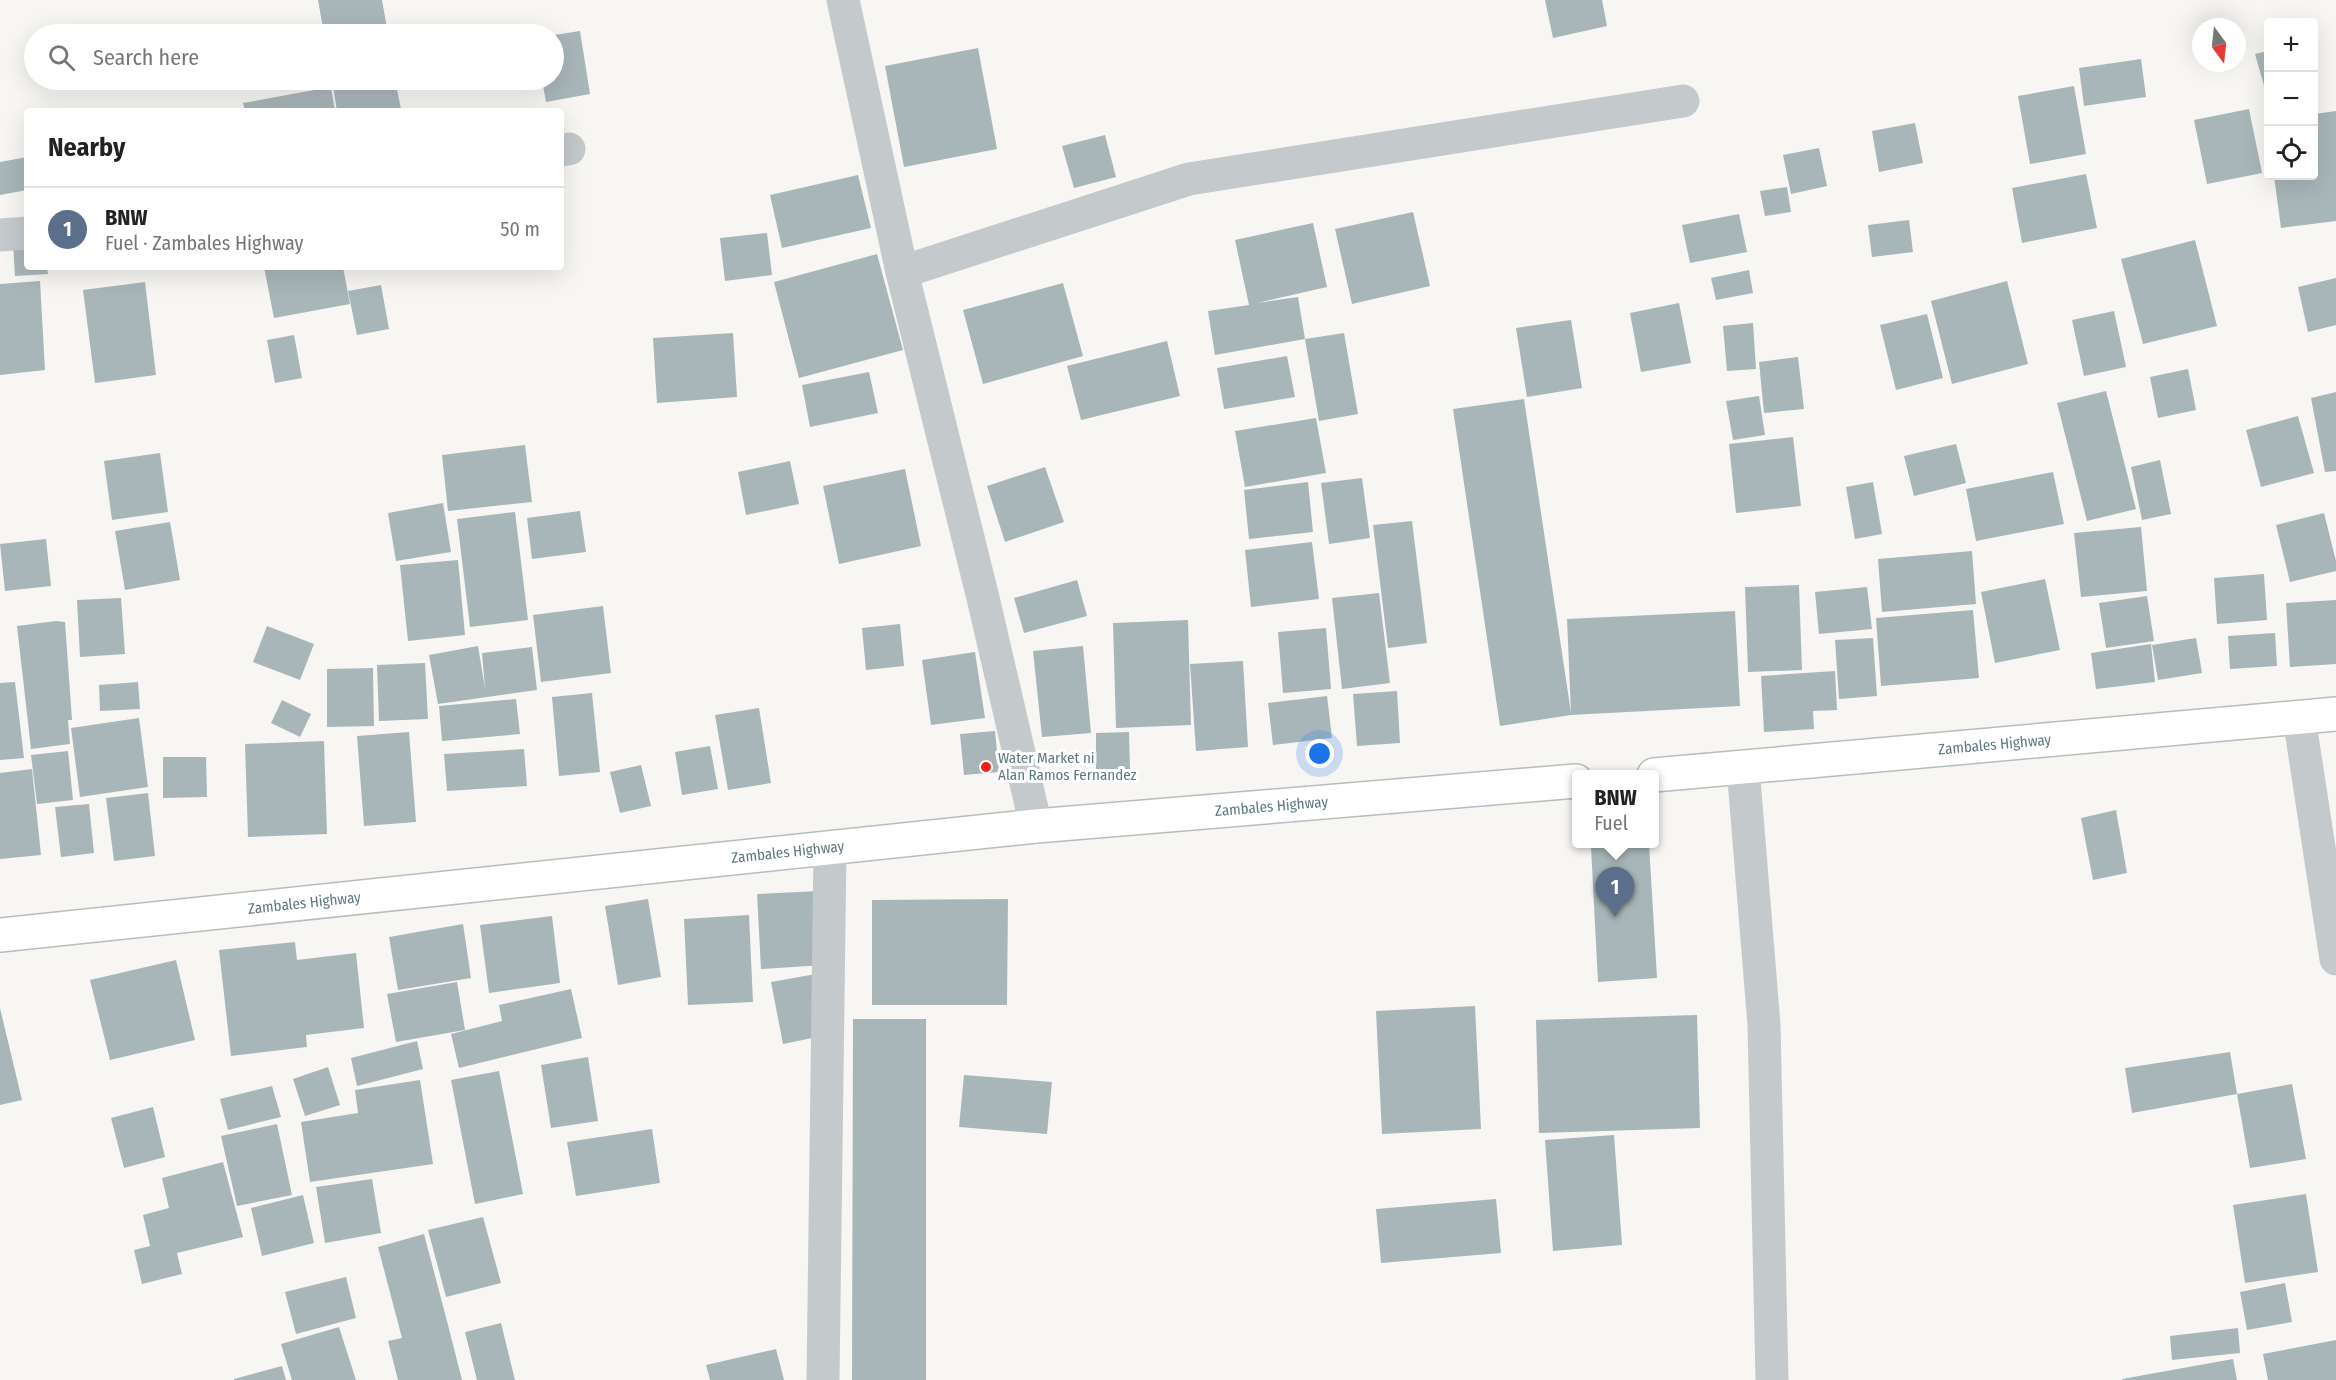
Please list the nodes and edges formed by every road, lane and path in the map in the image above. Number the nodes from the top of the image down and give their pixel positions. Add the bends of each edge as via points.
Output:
1 (843, 0) edge
2 (1683, 101) dead end
3 (24, 233) edge
4 (0, 235) edge
5 (902, 272) junction
6 (2336, 714) edge
7 (2299, 717) junction
8 (1743, 767) junction
9 (1659, 775) edge
10 (1572, 781) edge
11 (1036, 826) junction
12 (830, 848) junction
13 (0, 935) edge
14 (2336, 959) edge
15 (823, 1380) edge
16 (1772, 1380) edge

1 - 5 street
2 - 5 street via 1189,179
3 - 4 street
5 - 11 street
6 - 7 main road, Zambales Highway
7 - 8 main road, Zambales Highway
7 - 14 street
8 - 9 main road, Zambales Highway
8 - 16 street via 1764,1025
10 - 11 main road, Zambales Highway
11 - 12 main road, Zambales Highway
12 - 13 main road, Zambales Highway
12 - 15 street

